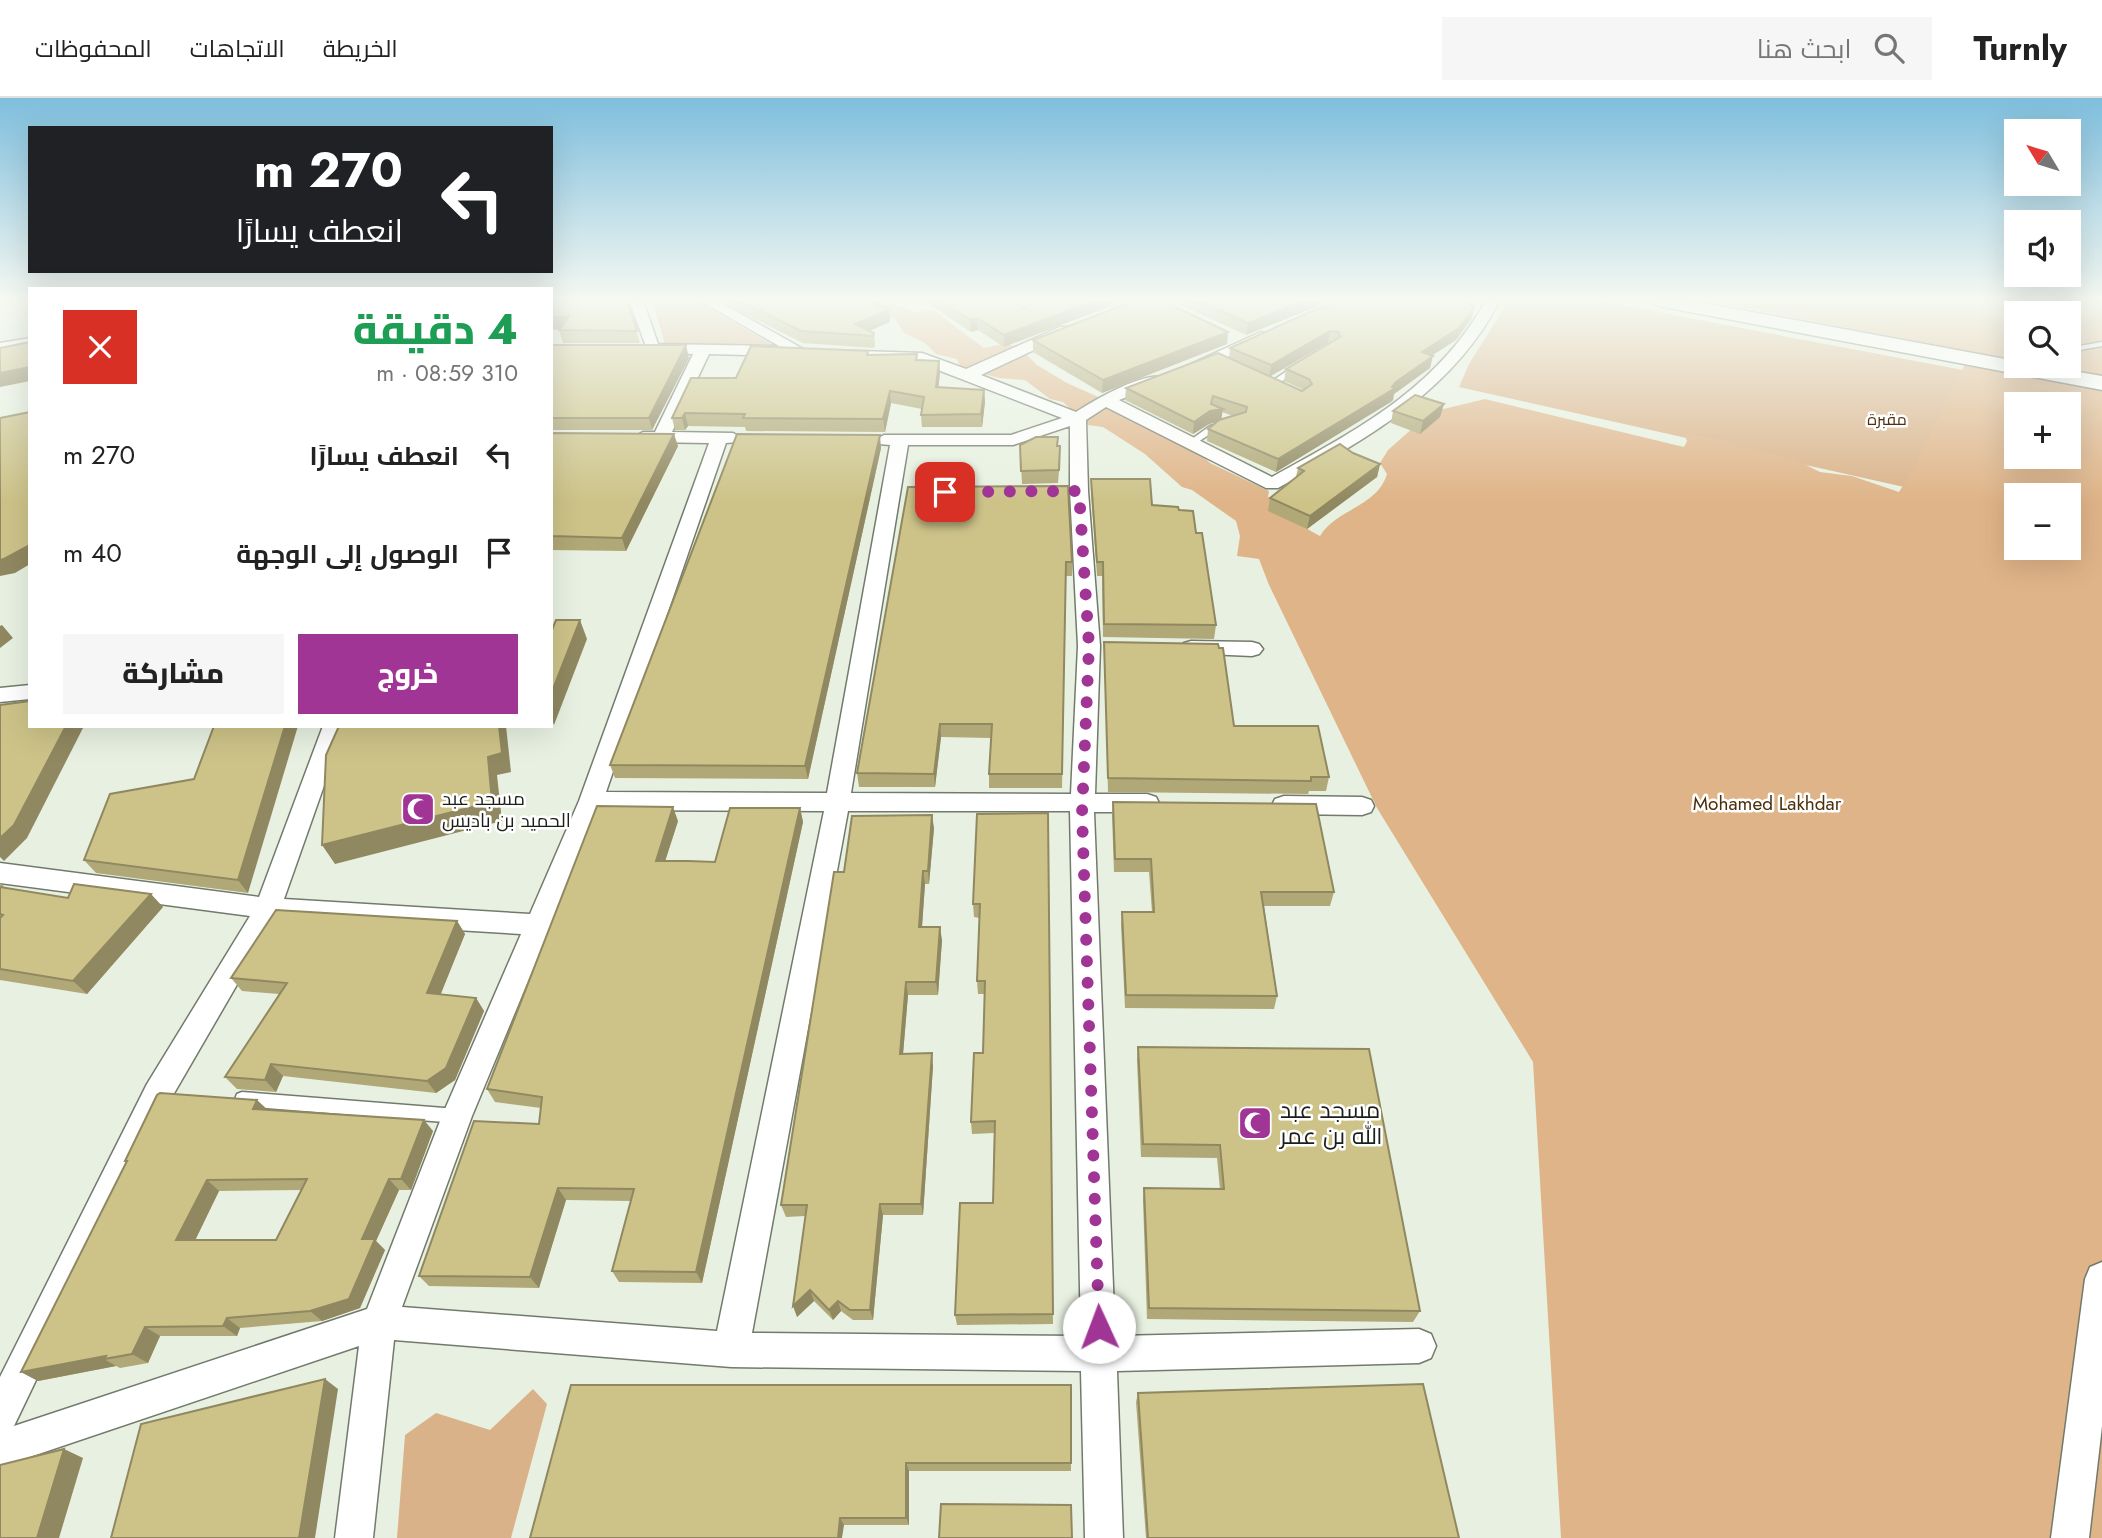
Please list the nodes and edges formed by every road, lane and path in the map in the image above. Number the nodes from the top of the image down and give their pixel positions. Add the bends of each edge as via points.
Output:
1 (694, 367) edge
2 (946, 367) edge
3 (983, 367) edge
4 (1203, 367) edge
5 (1299, 367) edge
6 (1444, 367) edge
7 (2017, 367) edge
8 (1248, 374) edge
9 (967, 375) junction
10 (2102, 383) edge
11 (1272, 384) junction
12 (1295, 394) edge
13 (1105, 400) junction
14 (1078, 418) junction
15 (1227, 425) edge
16 (661, 437) junction
17 (620, 438) edge
18 (719, 438) junction
19 (747, 439) edge
20 (872, 440) edge
21 (900, 440) junction
22 (1189, 444) junction
23 (1170, 648) edge
24 (1252, 649) dead end
25 (28, 692) edge
26 (0, 695) edge
27 (333, 728) edge
28 (591, 801) junction
29 (1083, 803) junction
30 (837, 804) junction
31 (1167, 804) edge
32 (1264, 805) edge
33 (1362, 806) dead end
34 (0, 873) edge
35 (268, 908) junction
36 (538, 925) junction
37 (226, 1098) edge
38 (457, 1116) junction
39 (2102, 1279) edge
40 (379, 1322) junction
41 (1419, 1346) dead end
42 (731, 1350) junction
43 (1100, 1354) junction
44 (0, 1415) edge
45 (0, 1449) edge
46 (355, 1538) edge
47 (1104, 1538) edge
48 (2070, 1538) edge

1 - 16 street
2 - 9 street
3 - 9 street
4 - 13 street
5 - 11 lane
6 - 22 street via 1378,421 1272,484
7 - 10 main road
8 - 11 lane
9 - 14 street
11 - 12 street
13 - 14 street
13 - 22 street
14 - 21 street via 1013,440
14 - 29 street via 1072,491 1102,647
15 - 22 lane via 1213,428
16 - 17 street
16 - 18 street
18 - 19 street
18 - 28 street
20 - 21 street
21 - 30 street via 897,492
23 - 24 street
25 - 26 street
27 - 35 street
28 - 30 street
28 - 36 street
29 - 30 street
29 - 31 street
29 - 43 street
30 - 42 street
32 - 33 street
34 - 35 street
35 - 36 street
35 - 44 street via 164,1093
36 - 38 street
37 - 38 lane
38 - 40 street
39 - 48 street
40 - 42 street
40 - 45 street
40 - 46 street
41 - 43 street
42 - 43 street
43 - 47 street

